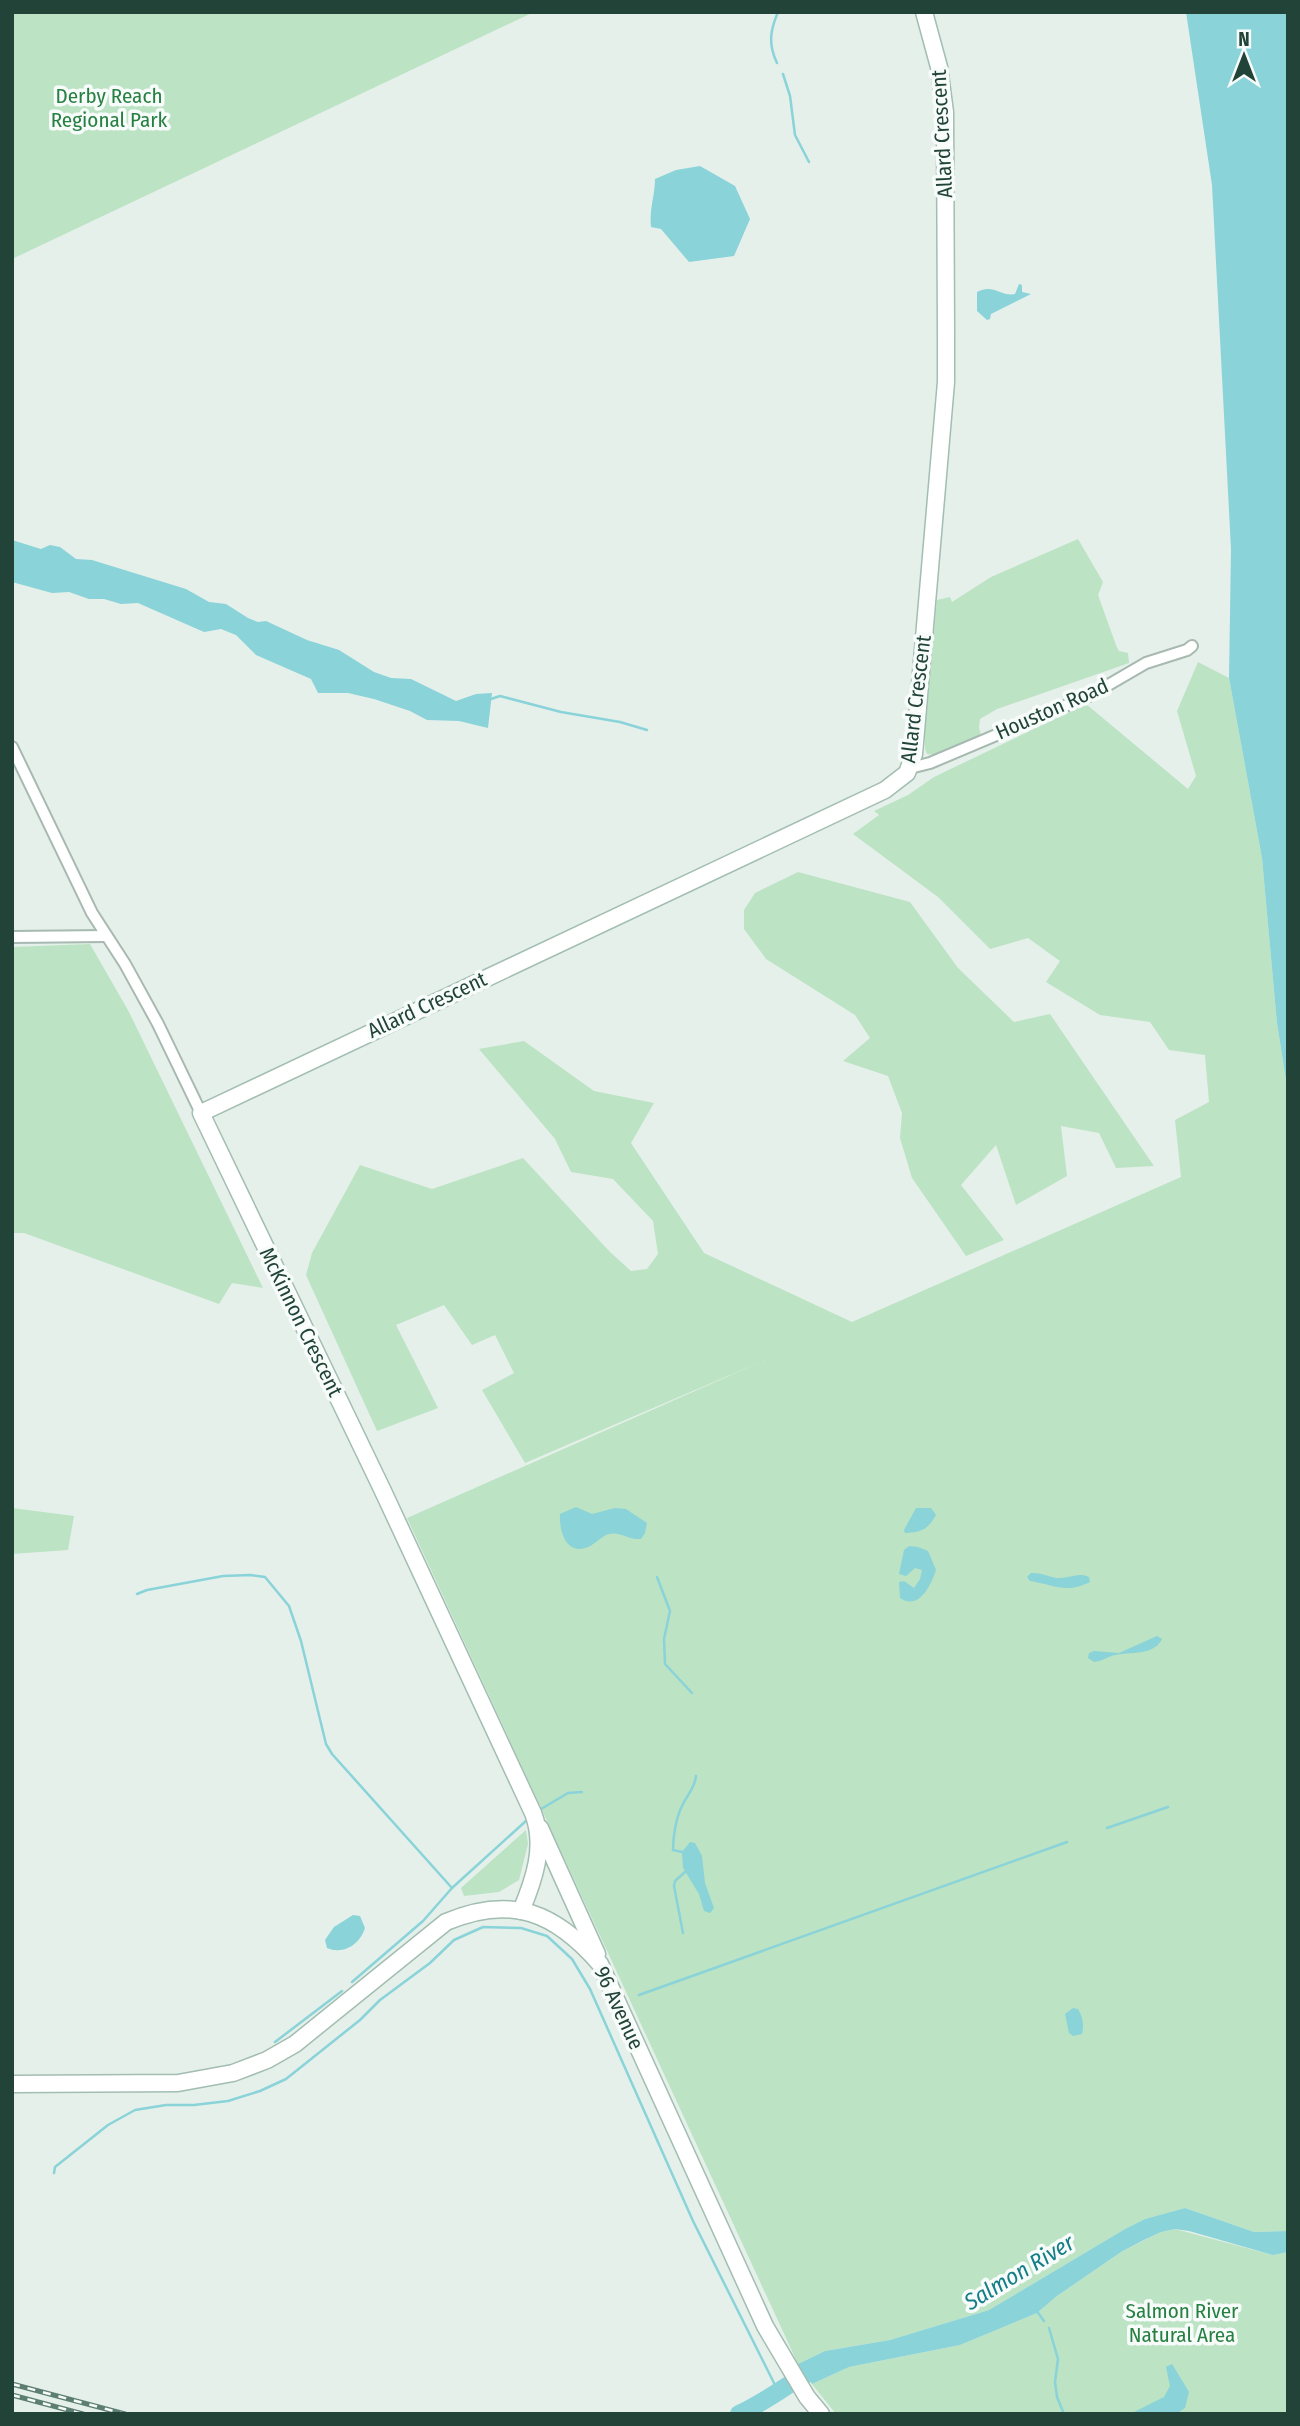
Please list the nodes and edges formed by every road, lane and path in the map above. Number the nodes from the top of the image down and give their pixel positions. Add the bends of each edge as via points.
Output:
1 (924, 12) edge
2 (1192, 646) dead end
3 (12, 747) edge
4 (910, 768) junction
5 (106, 936) junction
6 (12, 937) edge
7 (201, 1113) junction
8 (536, 1819) junction
9 (521, 1911) junction
10 (600, 1964) junction
11 (12, 2084) edge
12 (821, 2414) edge

1 - 4 street, Allard Crescent via 945,112 946,382
2 - 4 street, Houston Road via 1146,663 1091,695
3 - 5 street, McKinnon Crescent
4 - 7 street, Allard Crescent via 894,784 854,805
5 - 6 street
5 - 7 street, McKinnon Crescent via 158,1024
7 - 8 street, McKinnon Crescent
8 - 9 street, McKinnon Crescent via 537,1866
8 - 10 street
9 - 10 street, 96 Avenue via 565,1929
9 - 11 street, 96 Avenue via 485,1910 446,1922 295,2044 233,2073 178,2083
10 - 12 street, 96 Avenue via 776,2347

